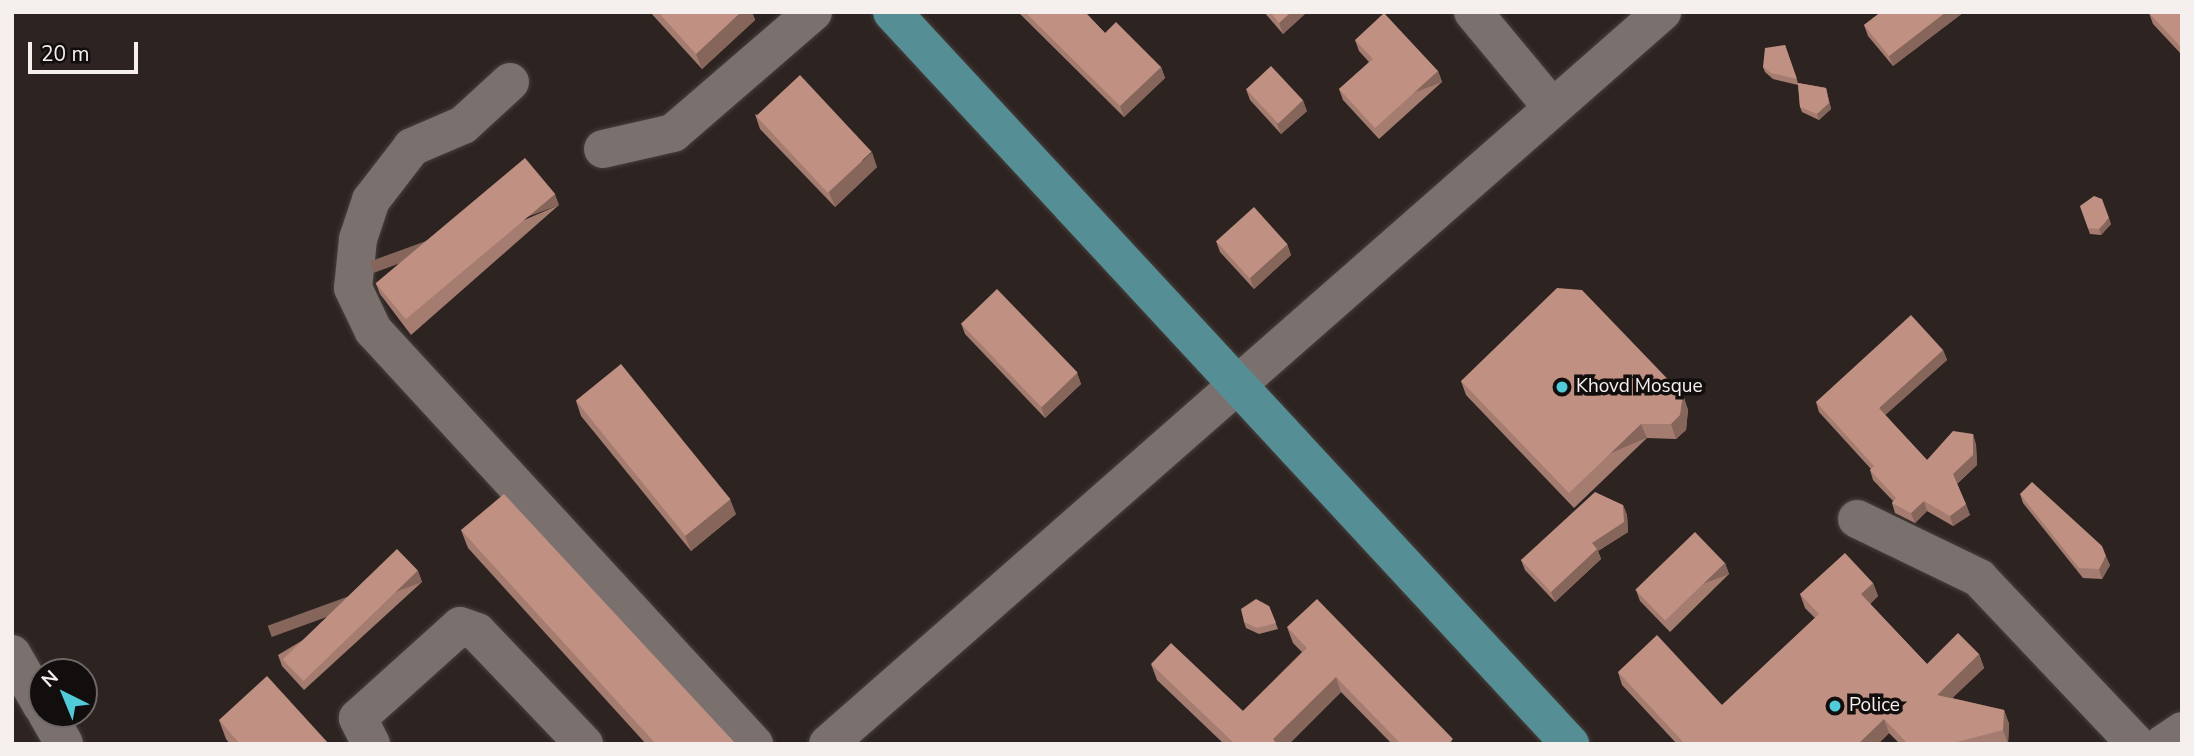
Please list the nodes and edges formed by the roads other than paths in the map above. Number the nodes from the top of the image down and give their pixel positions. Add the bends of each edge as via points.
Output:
1 (813, 12) edge
2 (892, 12) edge
3 (1473, 12) edge
4 (1662, 12) edge
5 (510, 82) dead end
6 (1552, 107) junction
7 (603, 149) dead end
8 (1234, 387) junction
9 (1857, 519) dead end
10 (12, 654) edge
11 (28, 682) edge
12 (55, 728) edge
13 (2163, 741) edge
14 (64, 744) edge
15 (371, 744) edge
16 (583, 744) edge
17 (754, 744) edge
18 (828, 744) edge
19 (1570, 744) edge

1 - 7 street via 673,133
2 - 8 main road
3 - 6 street
4 - 6 street
5 - 17 street via 463,125 412,147 371,200 358,239 353,288 373,330
6 - 8 street
8 - 18 street
8 - 19 main road
9 - 13 street via 1979,579
10 - 11 street
12 - 14 street
15 - 16 street via 358,718 460,626 477,632

